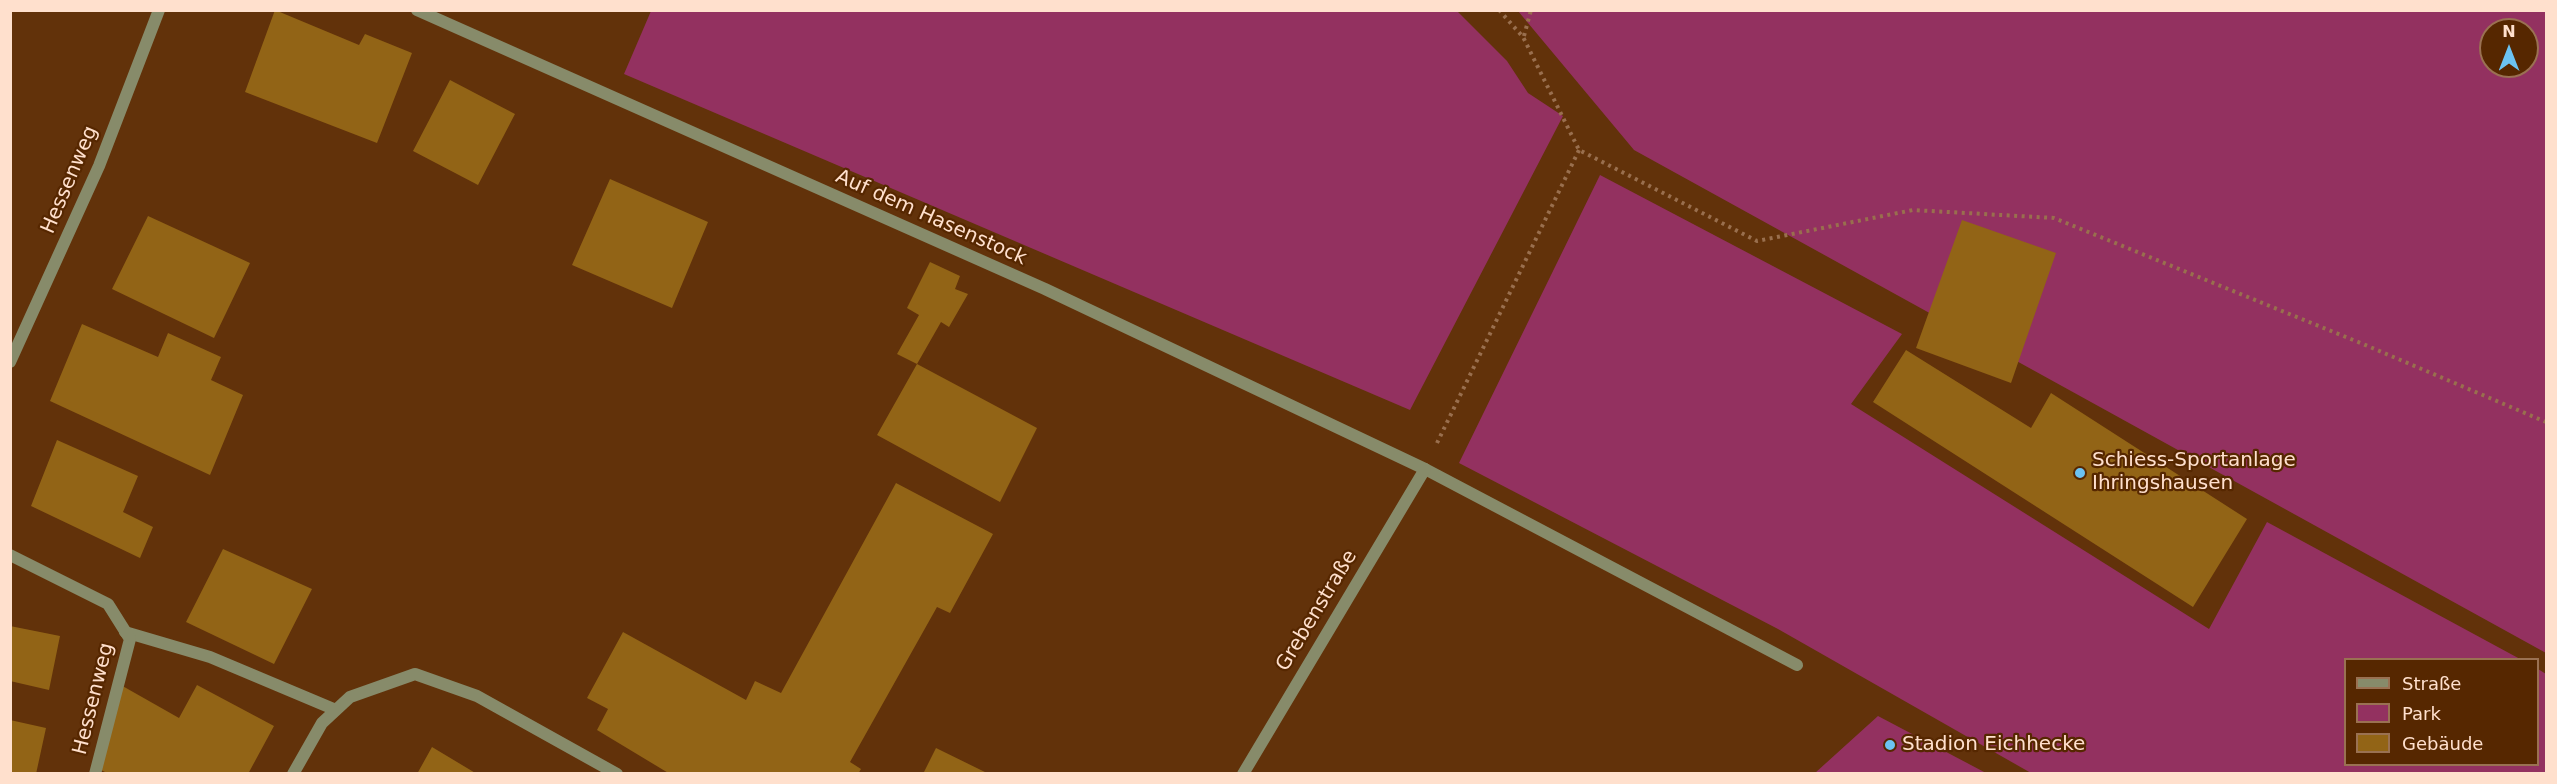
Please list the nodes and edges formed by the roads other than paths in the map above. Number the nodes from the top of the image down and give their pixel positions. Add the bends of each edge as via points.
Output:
1 (159, 10) edge
2 (417, 10) edge
3 (10, 363) edge
4 (1425, 469) junction
5 (10, 555) edge
6 (125, 632) junction
7 (1797, 665) dead end
8 (336, 710) junction
9 (95, 774) edge
10 (293, 774) edge
11 (616, 774) edge
12 (1243, 774) edge

1 - 3 street, Hessenweg via 99,166
2 - 4 street, Auf dem Hasenstock via 1045,290
4 - 7 street, Auf dem Hasenstock
4 - 12 street, Grebenstraße
5 - 6 street, Hessenweg via 108,604
6 - 8 street via 210,657
6 - 9 street, Hessenweg via 130,639
8 - 10 street via 322,723
8 - 11 street via 350,698 415,674 477,696

